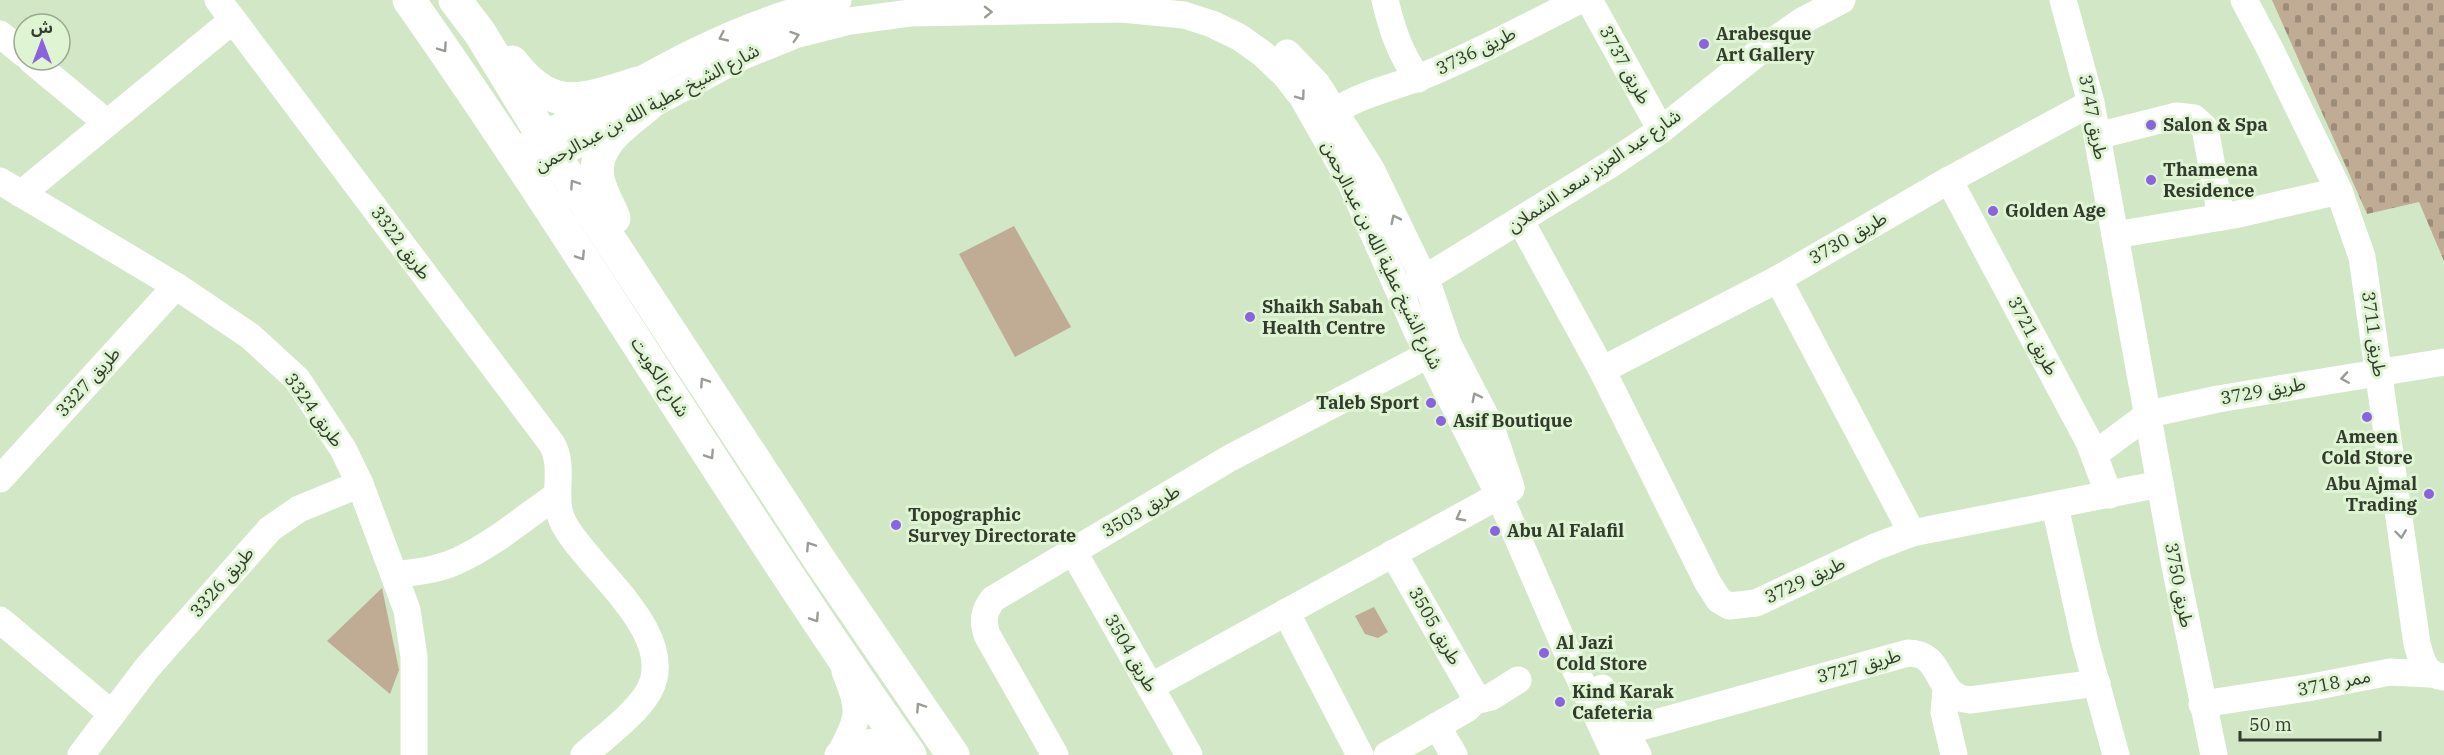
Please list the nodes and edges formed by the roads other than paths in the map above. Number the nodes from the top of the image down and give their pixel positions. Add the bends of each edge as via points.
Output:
1 (409, 0) edge
2 (455, 0) edge
3 (838, 0) edge
4 (1192, 0) edge
5 (1385, 0) edge
6 (1580, 0) edge
7 (1589, 0) edge
8 (1842, 0) edge
9 (2063, 0) edge
10 (2244, 0) edge
11 (909, 7) edge
12 (880, 9) edge
13 (225, 10) edge
14 (480, 33) junction
15 (0, 34) edge
16 (12, 44) edge
17 (45, 72) edge
18 (1418, 79) junction
19 (643, 94) junction
20 (2091, 103) junction
21 (1327, 116) junction
22 (107, 123) junction
23 (1661, 130) junction
24 (2097, 136) junction
25 (549, 146) junction
26 (519, 163) junction
27 (1949, 180) junction
28 (11, 187) edge
29 (2339, 191) junction
30 (2221, 217) junction
31 (1520, 220) junction
32 (2115, 235) junction
33 (628, 266) junction
34 (1424, 279) junction
35 (1778, 279) junction
36 (176, 286) junction
37 (1400, 293) junction
38 (1439, 349) junction
39 (2444, 362) edge
40 (1602, 370) junction
41 (2379, 372) junction
42 (2149, 414) junction
43 (2095, 454) junction
44 (0, 478) edge
45 (360, 484) junction
46 (2160, 484) junction
47 (1505, 492) junction
48 (557, 495) junction
49 (2109, 495) junction
50 (2055, 506) junction
51 (1912, 533) junction
52 (1072, 551) junction
53 (1393, 553) junction
54 (395, 575) junction
55 (1286, 612) junction
56 (0, 620) edge
57 (833, 645) junction
58 (2437, 675) edge
59 (1518, 680) dead end
60 (2097, 683) junction
61 (1150, 687) junction
62 (1946, 688) junction
63 (1474, 700) junction
64 (2202, 704) junction
65 (112, 714) junction
66 (1437, 726) junction
67 (1615, 741) edge
68 (839, 754) edge
69 (81, 755) edge
70 (414, 755) edge
71 (584, 755) edge
72 (901, 755) edge
73 (910, 755) edge
74 (954, 755) edge
75 (1055, 755) edge
76 (1189, 755) edge
77 (1360, 755) edge
78 (1388, 755) edge
79 (1454, 755) edge
80 (1638, 755) edge
81 (1954, 755) edge
82 (2116, 755) edge
83 (2214, 755) edge

1 -> 26 main road, شارع الكويت
2 - 14 main road, شارع الكويت
3 -> 19 street, شارع الشيخ عطية الله بن عبدالرحمن via 789,12 734,33
4 - 21 street, شارع الشيخ عطية الله بن عبدالرحمن via 1237,19 1273,41 1317,84
5 - 18 street, طريق 3736 via 1398,45
6 - 18 street, طريق 3736
7 - 23 street, طريق 3737
8 - 23 street, شارع عبد العزيز سعد الشملان via 1769,44
9 - 20 street, طريق 3747
10 - 29 street, طريق 3711
11 - 12 street, شارع الشيخ عطية الله بن عبدالرحمن
11 -> 21 street, شارع الشيخ عطية الله بن عبدالرحمن via 1122,9 1184,15 1239,37 1263,54 1304,98
19 -> 12 street, شارع الشيخ عطية الله بن عبدالرحمن via 768,45
13 - 22 street, طريق 3324
13 - 48 street, طريق 3322 via 552,444 560,466
14 - 19 main road via 505,53 526,80 555,97 573,100
14 - 25 main road, شارع الكويت
15 - 16 street
17 - 22 street
18 - 21 street via 1379,89
19 - 25 street, شارع الشيخ عطية الله بن عبدالرحمن
19 - 33 main road via 598,161 597,176 617,224
20 - 24 street, طريق 3747
20 - 27 street, طريق 3730
34 -> 21 street, شارع الشيخ عطية الله بن عبدالرحمن via 1371,169
21 - 37 street, شارع الشيخ عطية الله بن عبدالرحمن via 1350,181
22 - 28 street, طريق 3324
23 - 31 street, شارع عبد العزيز سعد الشملان
24 - 30 street via 2176,116 2194,118 2205,128
24 - 32 street, طريق 3747
25 - 26 street, شارع الشيخ عطية الله بن عبدالرحمن
33 -> 25 main road, شارع الكويت
26 -> 57 main road, شارع الكويت
27 - 35 street, طريق 3730
27 - 43 street, طريق 3721
28 - 36 street, طريق 3324
29 - 30 street
29 - 41 street, طريق 3711 via 2362,257
30 - 32 street
31 - 34 street, شارع عبد العزيز سعد الشملان
31 - 40 street
32 - 42 street, طريق 3747
74 -> 33 main road, شارع الكويت via 821,562
34 - 37 street, شارع عبد العزيز سعد الشملان
34 - 38 street, شارع الشيخ عطية الله بن عبدالرحمن
35 - 40 street, طريق 3730
35 - 51 street
36 - 44 street, طريق 3327
36 - 45 street, طريق 3324 via 249,336 297,379 343,449
37 - 38 street, شارع الشيخ عطية الله بن عبدالرحمن
38 - 47 street, شارع الشيخ عطية الله بن عبدالرحمن via 1491,427
38 - 52 street, طريق 3503 via 1230,458
39 - 41 street, طريق 3729
40 - 51 street, طريق 3729 via 1708,584 1719,600 1729,606 1756,603
41 -> 42 street, طريق 3729
41 -> 58 street, طريق 3711 via 2417,644 2422,662
42 - 43 street, طريق 3729
42 - 46 street, طريق 3750
43 - 49 street, طريق 3721
45 - 54 street, طريق 3324
45 - 65 street, طريق 3326 via 299,510 270,529 147,668
46 - 49 street, طريق 3729
46 - 64 street, طريق 3750
47 -> 53 street
47 - 67 street, شارع الشيخ عطية الله بن عبدالرحمن via 1554,576
48 - 54 street via 457,561
48 - 71 street, طريق 3322 via 564,524 644,627 654,648 650,690
49 - 50 street, طريق 3729
50 - 51 street, طريق 3729
50 - 60 street
52 - 61 street, طريق 3504
52 - 75 street, طريق 3503 via 993,599 983,616 987,635
53 - 55 street
53 - 63 street, طريق 3505
54 - 70 street, طريق 3324 via 407,610 414,657
55 - 61 street
55 - 77 street
56 - 65 street
57 - 68 street via 857,712 856,723
57 - 73 main road, شارع الكويت
58 - 64 street, ممر 3718 via 2390,672
59 - 63 street via 1491,696
60 - 62 street via 1970,700 1952,695
60 - 82 street
61 - 76 street, طريق 3504
62 - 67 street, طريق 3727 via 1928,657 1908,653
62 - 81 street via 1944,712
63 - 66 street via 1468,708
64 - 83 street, طريق 3750
65 - 69 street, طريق 3326
66 - 78 street
66 - 79 street
67 - 80 street, شارع الشيخ عطية الله بن عبدالرحمن
68 - 72 street via 860,743 872,743

